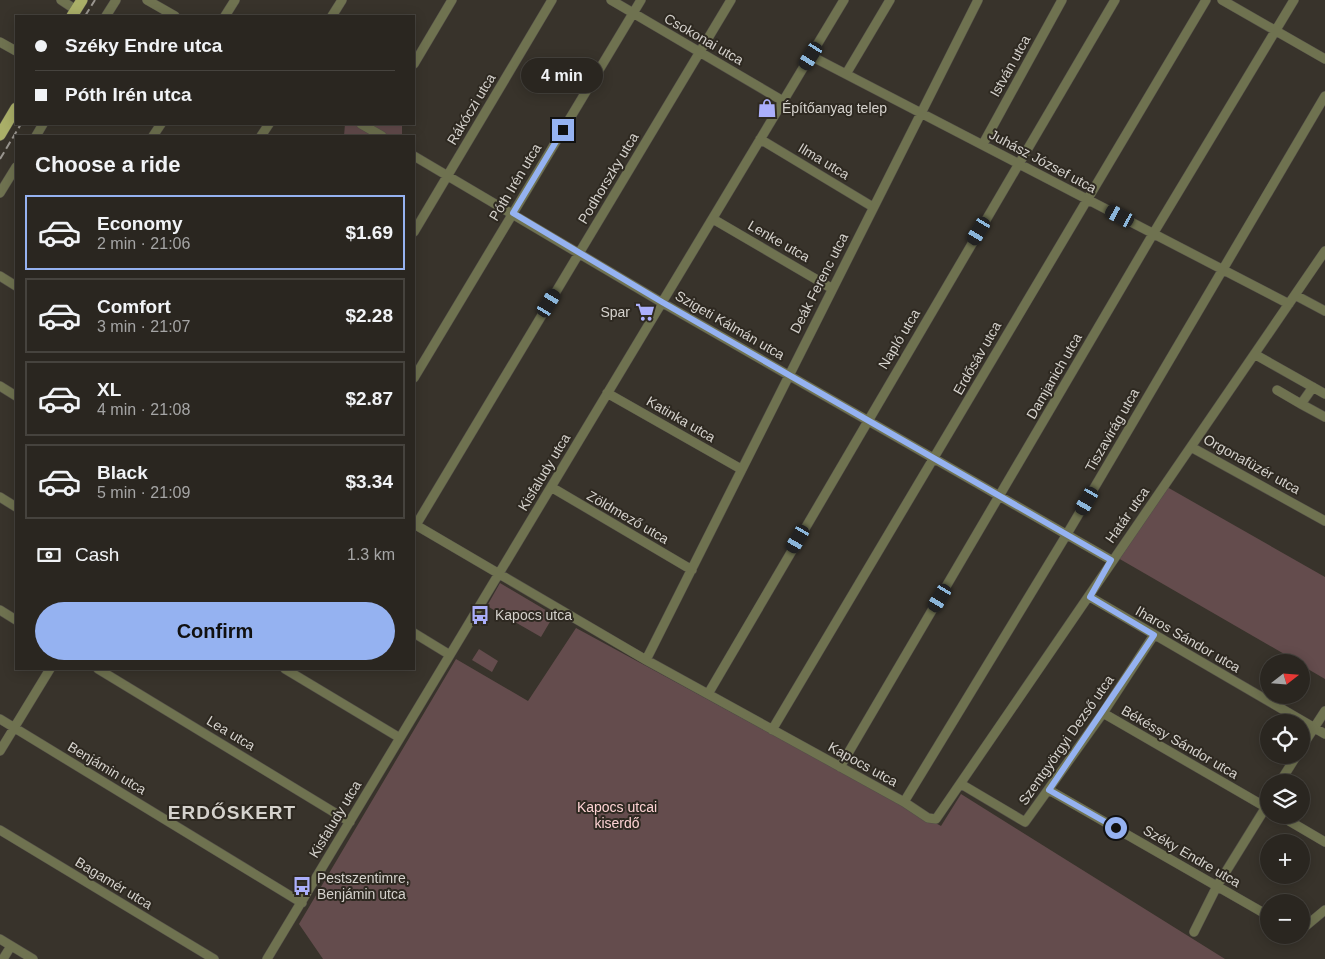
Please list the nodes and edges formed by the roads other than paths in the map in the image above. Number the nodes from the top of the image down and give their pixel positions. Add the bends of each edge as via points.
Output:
1 (61, 0) edge
2 (116, 0) edge
3 (148, 0) edge
4 (235, 0) edge
5 (342, 0) edge
6 (452, 0) edge
7 (552, 0) edge
8 (611, 0) edge
9 (640, 0) edge
10 (731, 0) edge
11 (844, 0) edge
12 (890, 0) edge
13 (978, 0) edge
14 (1062, 0) edge
15 (1115, 0) edge
16 (1206, 0) edge
17 (1222, 0) edge
18 (1294, 0) edge
19 (77, 9) edge
20 (633, 13) junction
21 (107, 15) edge
22 (173, 15) edge
23 (227, 15) edge
24 (333, 15) edge
25 (1276, 30) junction
26 (0, 42) edge
27 (15, 50) edge
28 (699, 52) junction
29 (811, 56) junction
30 (1325, 59) edge
31 (415, 62) edge
32 (846, 74) junction
33 (1325, 96) edge
34 (783, 101) junction
35 (15, 110) edge
36 (920, 113) junction
37 (0, 135) edge
38 (760, 139) junction
39 (983, 144) junction
40 (415, 157) edge
41 (1019, 163) junction
42 (15, 169) edge
43 (448, 175) junction
44 (0, 193) edge
45 (1087, 199) junction
46 (873, 207) junction
47 (513, 213) junction
48 (713, 219) junction
49 (415, 230) edge
50 (1153, 234) junction
51 (1325, 251) edge
52 (580, 252) junction
53 (1222, 269) junction
54 (0, 276) edge
55 (15, 285) edge
56 (831, 288) junction
57 (1295, 295) junction
58 (662, 302) junction
59 (1289, 304) junction
60 (1325, 311) edge
61 (1256, 355) junction
62 (789, 374) junction
63 (415, 376) edge
64 (0, 386) edge
65 (1313, 387) junction
66 (1276, 390) dead end
67 (607, 393) junction
68 (1325, 394) edge
69 (15, 395) edge
70 (1301, 404) junction
71 (1325, 417) edge
72 (867, 419) junction
73 (1192, 447) junction
74 (935, 458) junction
75 (741, 469) junction
76 (551, 487) junction
77 (1000, 496) junction
78 (0, 497) edge
79 (15, 506) edge
80 (1325, 521) edge
81 (415, 524) edge
82 (1067, 534) junction
83 (1111, 560) junction
84 (692, 570) junction
85 (498, 575) junction
86 (1090, 597) junction
87 (0, 610) edge
88 (15, 619) edge
89 (415, 634) edge
90 (1154, 635) junction
91 (450, 655) junction
92 (646, 660) junction
93 (49, 670) edge
94 (100, 670) edge
95 (287, 670) edge
96 (708, 694) junction
97 (1325, 710) edge
98 (1103, 713) junction
99 (0, 719) edge
100 (14, 727) junction
101 (1313, 728) junction
102 (772, 730) junction
103 (1310, 733) edge
104 (1325, 734) edge
105 (400, 738) junction
106 (0, 751) edge
107 (840, 767) junction
108 (961, 784) junction
109 (1049, 790) junction
110 (1260, 801) edge
111 (904, 802) junction
112 (936, 819) joint
113 (1260, 819) edge
114 (350, 822) junction
115 (1294, 824) edge
116 (0, 830) edge
117 (1325, 842) edge
118 (1217, 886) junction
119 (302, 903) junction
120 (1325, 910) edge
121 (1260, 911) edge
122 (1310, 922) edge
123 (1194, 932) dead end
124 (0, 939) edge
125 (11, 946) junction
126 (3, 959) edge
127 (33, 959) edge
128 (214, 959) edge
129 (267, 959) edge

1 - 19 street
2 - 21 street
3 - 22 street
4 - 23 street
5 - 24 street
6 - 31 street
7 - 43 street, Rákóczi utca
8 - 20 street, Csokonai utca
9 - 20 street, Póth Irén utca
10 - 28 street, Podhorszky utca
11 - 29 street, Kisfaludy utca
12 - 32 street
13 - 36 street, Deák Ferenc utca
14 - 39 street, István utca
15 - 41 street, Napló utca
16 - 45 street, Erdősáv utca
17 - 25 street
18 - 25 street, Damjanich utca
20 - 28 street, Csokonai utca
20 - 47 street, Póth Irén utca
25 - 30 street
25 - 50 street, Damjanich utca
26 - 27 street
28 - 34 street, Csokonai utca
28 - 52 street, Podhorszky utca
29 - 32 street, Juhász József utca
29 - 34 street, Kisfaludy utca
32 - 36 street, Juhász József utca
33 - 53 street, Tiszavirág utca
34 - 38 street, Kisfaludy utca
35 - 37 main road
36 - 39 street, Juhász József utca
36 - 46 street, Deák Ferenc utca
38 - 46 street, Ilma utca
38 - 48 street, Kisfaludy utca
39 - 41 street, Juhász József utca
40 - 43 street, Szigeti Kálmán utca
41 - 45 street, Juhász József utca
41 - 72 street, Napló utca
42 - 44 street
43 - 47 street, Szigeti Kálmán utca
43 - 49 street, Rákóczi utca
45 - 50 street, Juhász József utca
45 - 74 street, Erdősáv utca
46 - 56 street, Deák Ferenc utca
47 - 52 street, Szigeti Kálmán utca
47 - 63 street, Póth Irén utca
48 - 56 street, Lenke utca
48 - 58 street, Kisfaludy utca
50 - 53 street, Juhász József utca
50 - 77 street, Damjanich utca
51 - 57 street, Határ utca
52 - 58 street, Szigeti Kálmán utca
52 - 81 street, Podhorszky utca
53 - 59 street, Juhász József utca
53 - 82 street, Tiszavirág utca
54 - 55 street
56 - 62 street, Deák Ferenc utca
57 - 59 street, Határ utca
57 - 60 street
58 - 62 street, Szigeti Kálmán utca
58 - 67 street, Kisfaludy utca
59 - 61 street, Határ utca
61 - 65 street
61 - 73 street, Határ utca
62 - 72 street, Szigeti Kálmán utca
62 - 75 street, Deák Ferenc utca
64 - 69 street
65 - 68 street
65 - 70 street
66 - 70 street
67 - 75 street, Katinka utca
67 - 76 street, Kisfaludy utca
70 - 71 street
72 - 74 street, Szigeti Kálmán utca
72 - 96 street, Napló utca
73 - 80 street, Orgonafüzér utca
73 - 83 street, Határ utca
74 - 77 street, Szigeti Kálmán utca
74 - 102 street, Erdősáv utca
75 - 84 street, Deák Ferenc utca
76 - 84 street, Zöldmező utca
76 - 85 street, Kisfaludy utca
77 - 82 street, Szigeti Kálmán utca
77 - 107 street, Damjanich utca
78 - 79 street
81 - 85 street, Kapocs utca
82 - 83 street, Szigeti Kálmán utca
82 - 111 street, Tiszavirág utca
83 - 86 street, Határ utca
84 - 92 street, Deák Ferenc utca
85 - 91 street, Kisfaludy utca
85 - 92 street, Kapocs utca
86 - 90 street, Iharos Sándor utca
86 - 108 street, Határ utca
87 - 88 street
89 - 91 street
90 - 98 street, Szentgyörgyi Dezső utca
90 - 101 street, Iharos Sándor utca
91 - 105 street, Kisfaludy utca
92 - 96 street, Kapocs utca
93 - 100 street
94 - 114 street, Lea utca
95 - 105 street
96 - 102 street, Kapocs utca
97 - 101 street
98 - 109 street, Szentgyörgyi Dezső utca
98 - 110 street, Békéssy Sándor utca
99 - 100 street, Benjámin utca
100 - 106 street
100 - 119 street, Benjámin utca
101 - 103 street
101 - 104 street, Iharos Sándor utca
102 - 107 street, Kapocs utca
105 - 114 street, Kisfaludy utca
107 - 111 street, Kapocs utca
108 - 109 street, Szentgyörgyi Dezső utca via 1025,822
108 - 112 street, Határ utca
109 - 118 street, Széky Endre utca
111 - 112 street, Kapocs utca via 928,818
113 - 118 street
114 - 119 street, Kisfaludy utca
115 - 117 street
116 - 128 street, Bagamér utca
118 - 121 street, Széky Endre utca
118 - 123 street
119 - 129 street, Kisfaludy utca
120 - 122 street
124 - 125 street
125 - 126 street
125 - 127 street

